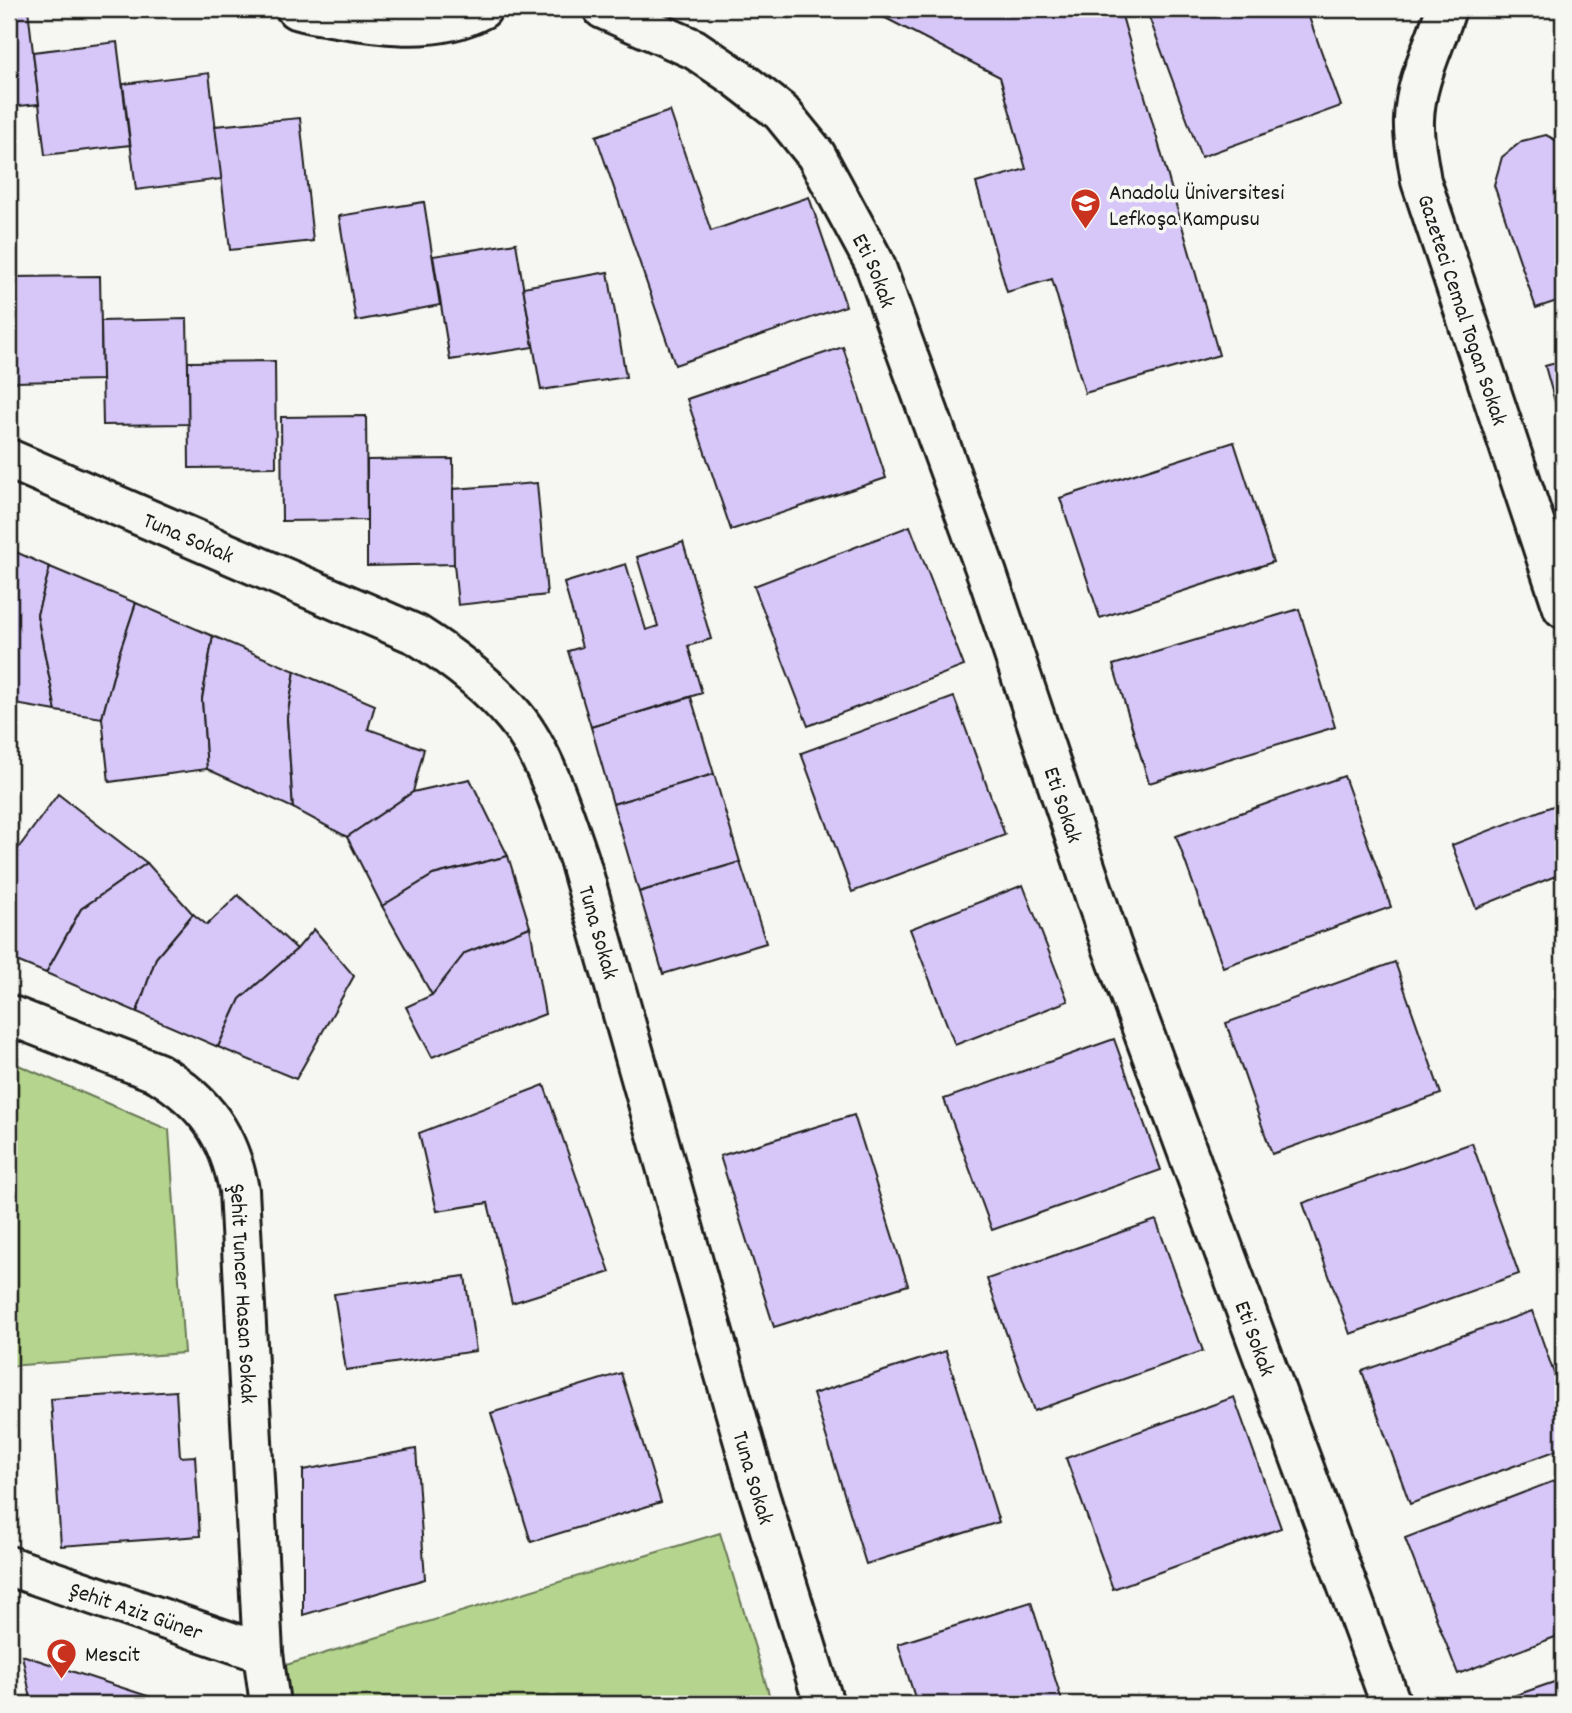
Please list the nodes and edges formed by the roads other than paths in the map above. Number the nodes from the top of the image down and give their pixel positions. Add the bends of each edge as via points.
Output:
1 (296, 9) edge
2 (482, 9) edge
3 (604, 9) edge
4 (1447, 9) edge
5 (9, 459) edge
6 (1563, 608) edge
7 (9, 1015) edge
8 (9, 1566) edge
9 (263, 1653) junction
10 (270, 1704) edge
11 (824, 1704) edge
12 (1391, 1704) edge

1 - 2 street via 415,26 451,21
3 - 12 street, Eti Sokak via 694,50 781,112 816,155 874,262 987,574 1111,944
4 - 6 street, Gazeteci Cemal Togan Sokak via 1417,95 1414,129 1421,181
5 - 11 street, Tuna Sokak via 417,635 456,660 517,719 540,759 579,859 755,1481
7 - 9 street, Şehit Tuncer Hasan Sokak via 158,1073 180,1086 202,1105 226,1145 239,1189
8 - 9 street, Şehit Aziz Güner
9 - 10 street, Şehit Tuncer Hasan Sokak

